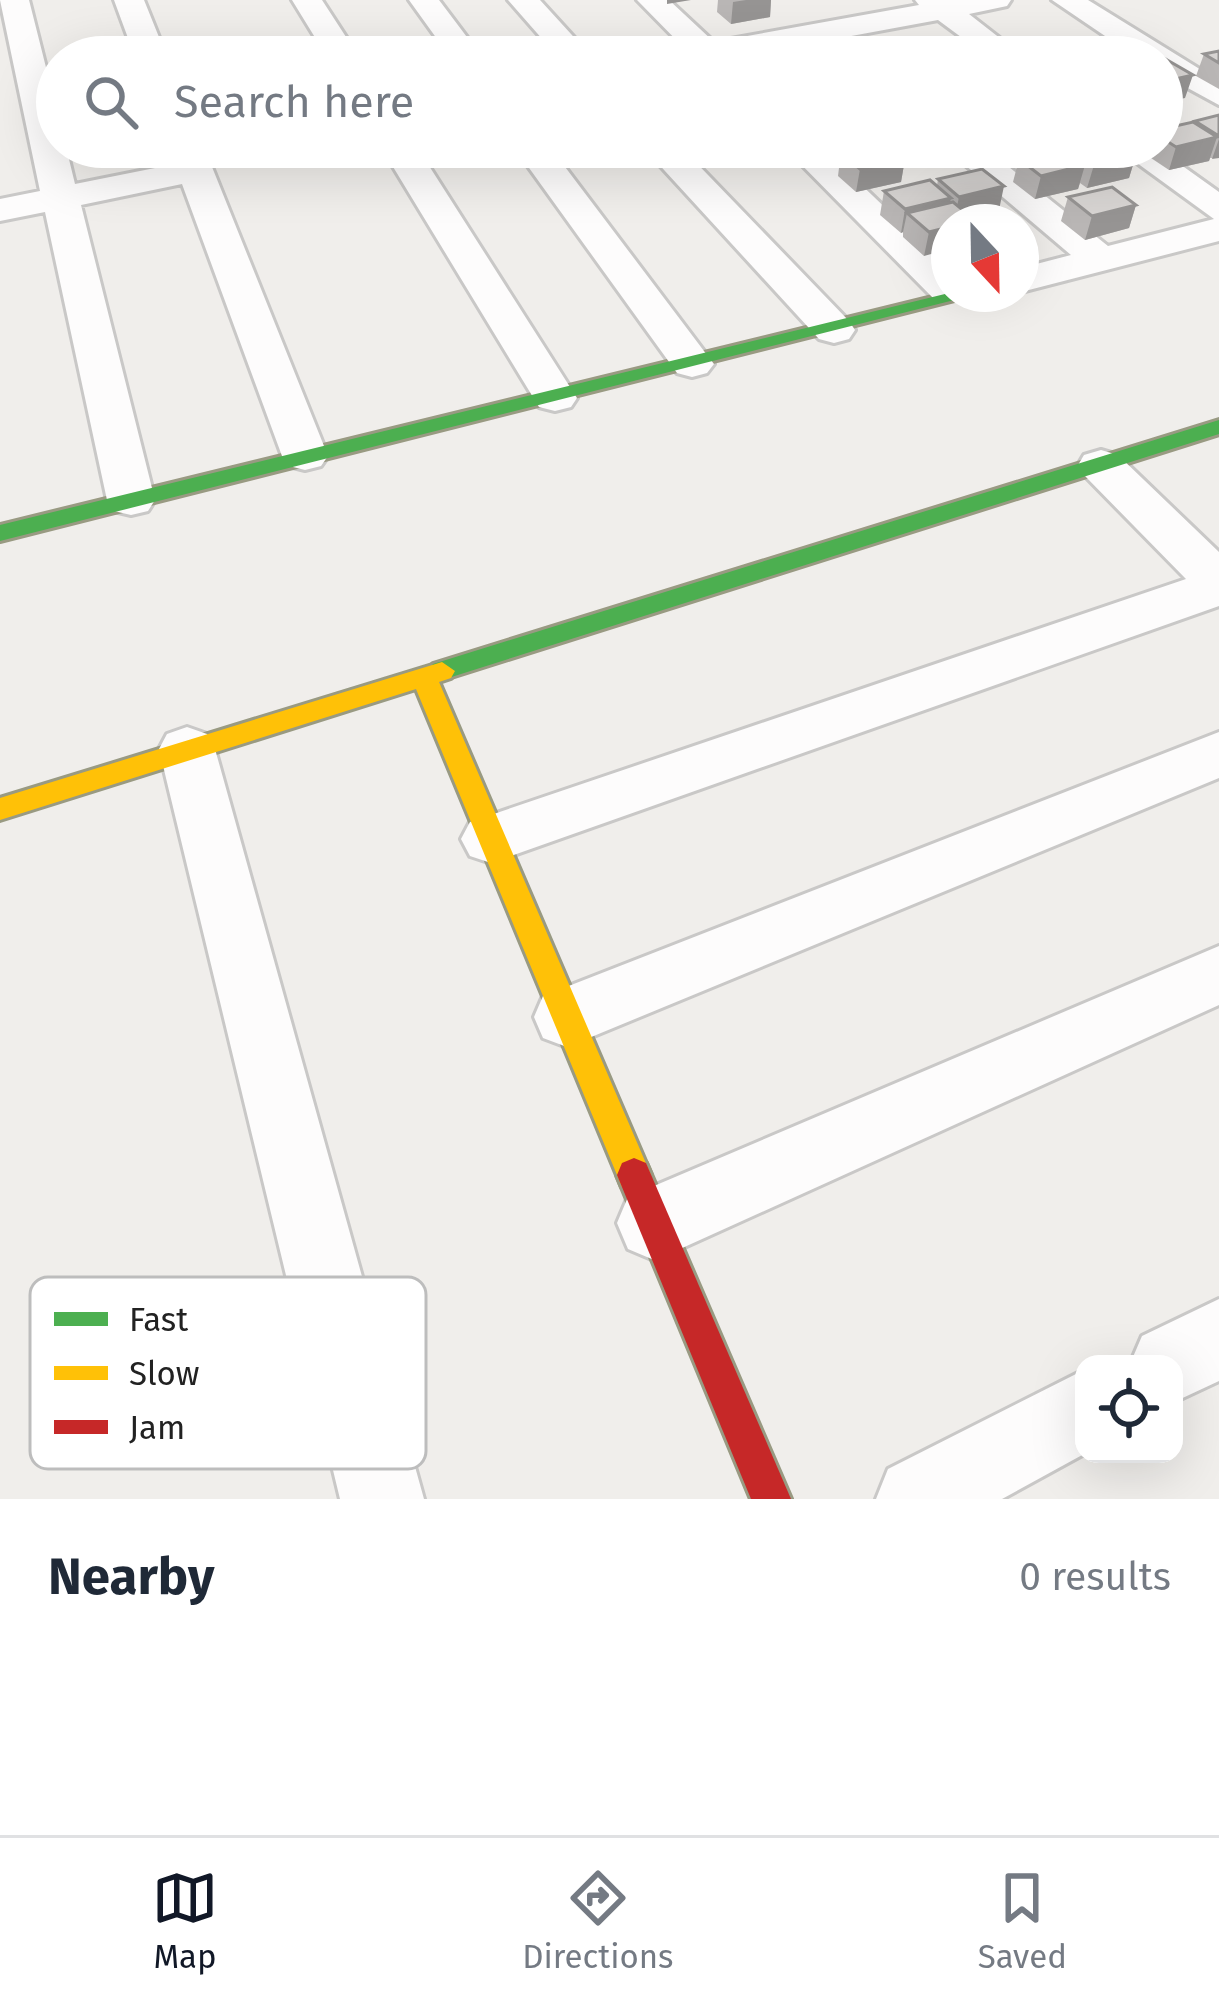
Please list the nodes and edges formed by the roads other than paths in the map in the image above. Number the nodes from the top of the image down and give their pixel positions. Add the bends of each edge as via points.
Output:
1 (14, 0) edge
2 (129, 0) edge
3 (308, 0) edge
4 (424, 0) edge
5 (523, 0) edge
6 (652, 0) edge
7 (996, 0) edge
8 (1066, 0) edge
9 (936, 5) edge
10 (795, 11) dead end
11 (821, 32) junction
12 (143, 36) edge
13 (330, 36) edge
14 (451, 36) edge
15 (556, 36) edge
16 (689, 36) edge
17 (802, 36) edge
18 (826, 36) edge
19 (979, 36) edge
20 (1124, 36) edge
21 (1183, 72) edge
22 (36, 94) edge
23 (1219, 95) edge
24 (53, 168) edge
25 (159, 168) edge
26 (193, 168) edge
27 (412, 168) edge
28 (547, 168) edge
29 (681, 168) edge
30 (824, 168) edge
31 (988, 168) edge
32 (1162, 168) edge
33 (60, 197) junction
34 (1219, 209) edge
35 (0, 210) edge
36 (1219, 229) edge
37 (1100, 259) junction
38 (931, 270) edge
39 (1039, 275) edge
40 (931, 301) edge
41 (834, 329) junction
42 (692, 364) junction
43 (555, 398) junction
44 (1219, 428) edge
45 (305, 456) junction
46 (1101, 465) junction
47 (131, 500) junction
48 (0, 533) edge
49 (1219, 585) edge
50 (423, 675) junction
51 (187, 748) junction
52 (1219, 754) edge
53 (0, 809) edge
54 (491, 839) junction
55 (1219, 974) edge
56 (567, 1017) junction
57 (654, 1223) junction
58 (324, 1277) edge
59 (1219, 1338) edge
60 (1183, 1357) edge
61 (1075, 1415) edge
62 (374, 1469) edge
63 (382, 1499) edge
64 (771, 1499) edge
65 (918, 1499) edge

1 - 22 street
2 - 12 street
3 - 13 street
4 - 14 street
5 - 15 street
6 - 16 street
7 - 9 street
8 - 20 street
9 - 11 street
9 - 19 street
10 - 11 street
11 - 17 street
11 - 18 street
21 - 23 street
24 - 33 street
25 - 33 street
26 - 45 street
27 - 43 street
28 - 42 street
29 - 41 street
30 - 38 street
31 - 37 street
32 - 34 street
33 - 35 street
33 - 47 street
36 - 37 street
37 - 39 street
40 - 41 street
41 - 42 street
42 - 43 street
43 - 45 street
44 - 46 street
45 - 47 street
46 - 49 street
46 - 50 street
47 - 48 street
49 - 54 street
50 - 51 street
50 - 54 street
51 - 53 street
51 - 58 street
52 - 56 street
54 - 56 street
55 - 57 street
56 - 57 street
57 - 64 street
59 - 60 street
61 - 65 street
62 - 63 street

